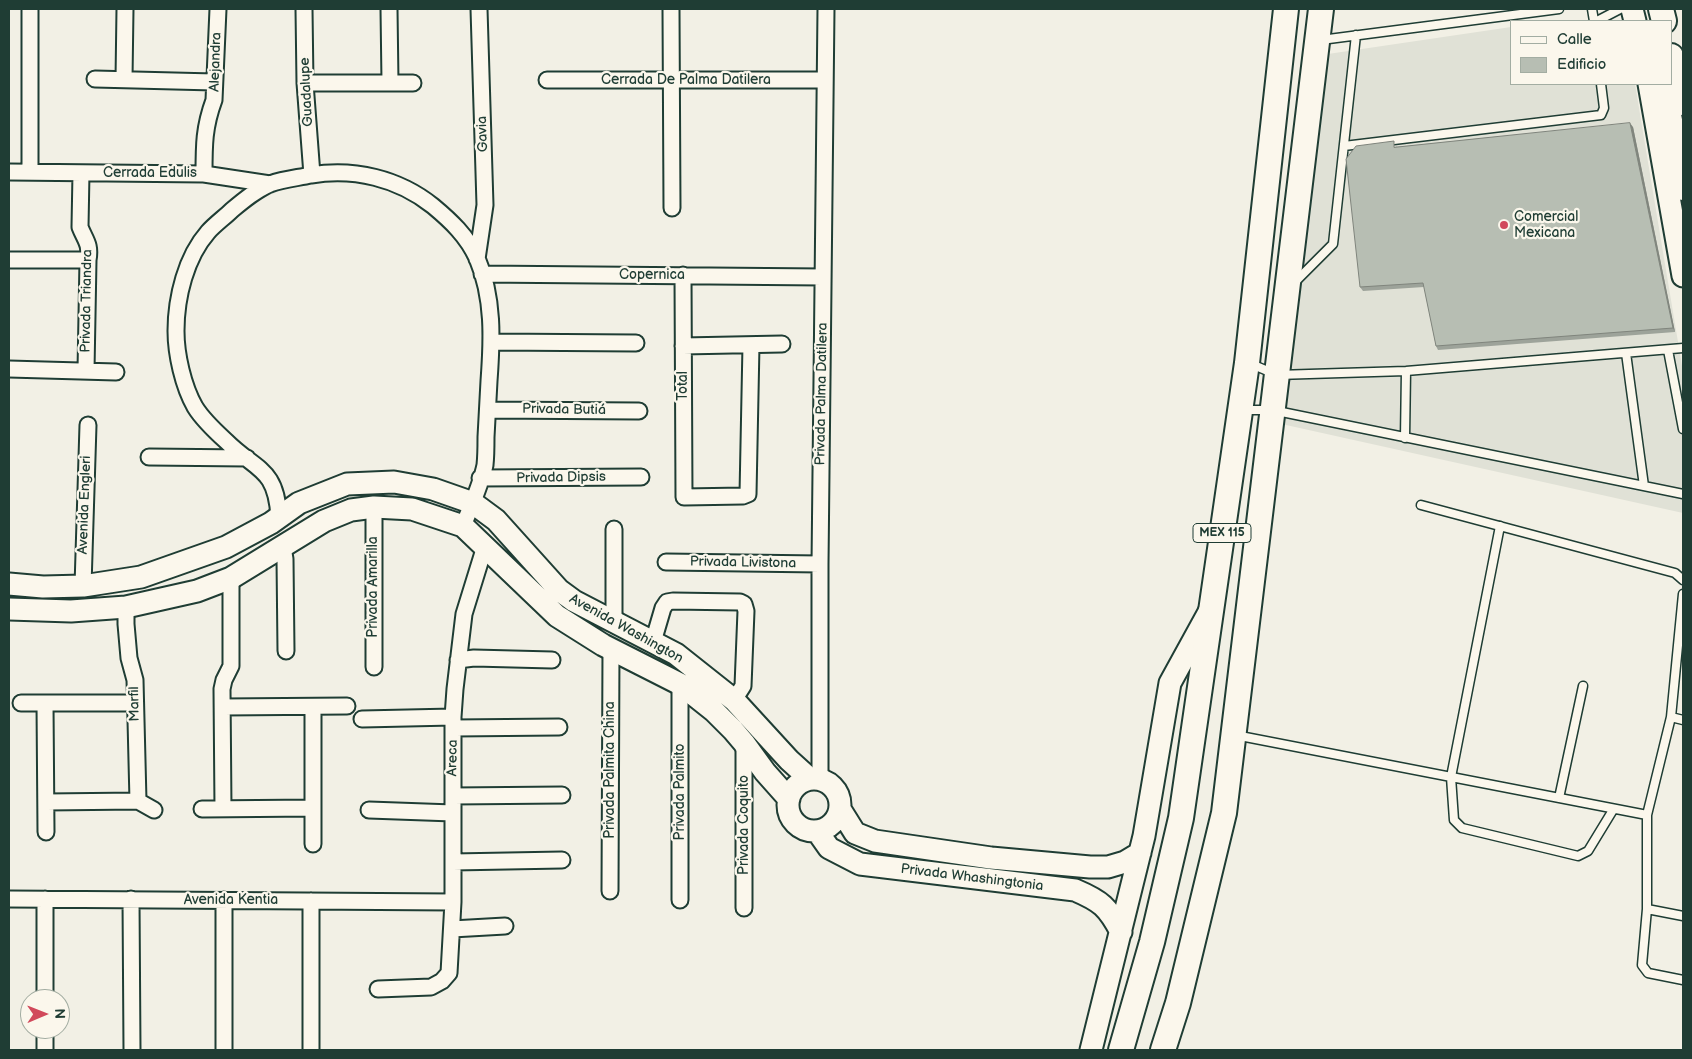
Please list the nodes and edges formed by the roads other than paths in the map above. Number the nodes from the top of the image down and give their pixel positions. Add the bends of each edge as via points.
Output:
1 (30, 9) edge
2 (125, 9) edge
3 (218, 9) edge
4 (304, 9) edge
5 (389, 9) edge
6 (478, 9) edge
7 (671, 9) edge
8 (826, 9) edge
9 (1286, 9) edge
10 (1321, 9) edge
11 (1559, 9) edge
12 (1619, 9) edge
13 (1598, 20) edge
14 (1356, 35) junction
15 (1317, 41) junction
16 (1672, 61) edge
17 (95, 78) dead end
18 (124, 79) junction
19 (547, 80) dead end
20 (672, 80) junction
21 (825, 80) junction
22 (214, 82) junction
23 (390, 82) junction
24 (305, 83) junction
25 (413, 83) dead end
26 (1601, 85) edge
27 (1649, 85) edge
28 (1663, 85) edge
29 (1683, 117) edge
30 (1344, 146) junction
31 (9, 172) edge
32 (30, 172) junction
33 (80, 173) junction
34 (204, 174) junction
35 (312, 175) junction
36 (270, 184) junction
37 (1683, 188) edge
38 (672, 208) dead end
39 (477, 258) junction
40 (9, 260) edge
41 (88, 260) junction
42 (482, 274) junction
43 (682, 275) junction
44 (1683, 276) edge
45 (823, 277) junction
46 (1288, 290) junction
47 (492, 342) junction
48 (636, 342) dead end
49 (782, 344) dead end
50 (751, 345) junction
51 (683, 346) junction
52 (1683, 348) edge
53 (1668, 350) junction
54 (1626, 354) junction
55 (1247, 363) junction
56 (9, 369) edge
57 (86, 370) junction
58 (116, 372) dead end
59 (1406, 372) junction
60 (1277, 376) junction
61 (488, 410) junction
62 (1240, 410) junction
63 (1272, 410) junction
64 (640, 411) dead end
65 (88, 425) dead end
66 (1683, 429) edge
67 (1406, 438) junction
68 (149, 457) dead end
69 (247, 458) junction
70 (642, 477) dead end
71 (480, 478) junction
72 (1644, 486) junction
73 (1683, 494) edge
74 (473, 503) junction
75 (1421, 505) dead end
76 (374, 507) junction
77 (280, 516) junction
78 (464, 526) junction
79 (1500, 526) junction
80 (614, 529) dead end
81 (485, 546) junction
82 (283, 547) junction
83 (666, 562) dead end
84 (820, 564) junction
85 (231, 578) junction
86 (1683, 580) edge
87 (9, 584) edge
88 (82, 586) junction
89 (1683, 594) edge
90 (1211, 607) junction
91 (126, 608) junction
92 (9, 609) edge
93 (614, 622) junction
94 (653, 642) junction
95 (611, 649) junction
96 (286, 650) dead end
97 (458, 660) junction
98 (552, 660) dead end
99 (374, 667) dead end
100 (680, 684) junction
101 (1583, 686) dead end
102 (734, 700) junction
103 (21, 703) dead end
104 (135, 703) junction
105 (45, 704) junction
106 (347, 706) dead end
107 (223, 707) junction
108 (312, 707) junction
109 (1671, 717) junction
110 (362, 719) dead end
111 (1683, 720) edge
112 (453, 722) junction
113 (559, 727) dead end
114 (1234, 735) junction
115 (744, 743) junction
116 (1451, 777) junction
117 (815, 780) junction
118 (562, 795) dead end
119 (453, 796) junction
120 (1559, 798) junction
121 (789, 799) junction
122 (138, 801) junction
123 (46, 802) junction
124 (313, 808) junction
125 (202, 809) dead end
126 (223, 809) junction
127 (840, 809) junction
128 (154, 810) dead end
129 (369, 810) dead end
130 (1613, 810) junction
131 (453, 813) junction
132 (1647, 815) junction
133 (817, 831) junction
134 (46, 832) dead end
135 (313, 844) dead end
136 (1140, 852) junction
137 (562, 860) dead end
138 (453, 862) junction
139 (610, 891) dead end
140 (9, 898) edge
141 (45, 899) junction
142 (131, 899) junction
143 (224, 900) junction
144 (680, 900) dead end
145 (311, 901) junction
146 (452, 902) junction
147 (744, 908) dead end
148 (1647, 909) junction
149 (1683, 916) edge
150 (505, 926) dead end
151 (452, 929) junction
152 (1121, 932) junction
153 (1683, 980) edge
154 (45, 989) edge
155 (378, 989) dead end
156 (132, 1050) edge
157 (224, 1050) edge
158 (311, 1050) edge
159 (1091, 1050) edge
160 (1121, 1050) edge
161 (1163, 1050) edge

1 - 32 street
2 - 18 street
3 - 22 street, Alejandra
4 - 24 street, Guadalupe
5 - 23 street
6 - 39 street, Gavia via 485,205
7 - 20 street
8 - 21 street, Privada Palma Datilera
9 - 55 main road, MEX 115
10 - 15 main road, MEX 115
11 - 14 lane
12 - 13 lane
14 - 15 lane
14 - 30 lane
15 - 46 main road, MEX 115
16 - 29 main road
17 - 18 street
18 - 22 street
19 - 20 street, Cerrada De Palma Datilera
20 - 21 street, Cerrada De Palma Datilera
20 - 38 street
21 - 45 street, Privada Palma Datilera
22 - 34 street, Alejandra via 214,100 204,136
23 - 24 street
23 - 25 street
24 - 35 street, Guadalupe
26 - 30 lane via 1604,108 1601,115
27 - 44 main road
28 - 37 main road
30 - 46 lane via 1333,244
31 - 32 street, Cerrada Edulis
32 - 33 street, Cerrada Edulis
33 - 34 street, Cerrada Edulis
33 - 41 street, Privada Triandra via 80,226 88,241
34 - 36 street, Cerrada Edulis
35 - 36 street
35 - 39 street via 348,172 375,176 400,186 424,199 464,234
36 - 69 street via 247,197 208,232 195,251 184,277 178,303 178,356 195,407 228,443
39 - 42 street
40 - 41 street
41 - 57 street, Privada Triandra
42 - 43 street, Copernica
42 - 47 street via 491,309
43 - 45 street, Copernica
43 - 51 street, Total
45 - 84 street, Privada Palma Datilera
46 - 60 main road, MEX 115
47 - 48 street
47 - 61 street
49 - 50 street
50 - 51 street
50 - 51 street, Total via 748,494 680,502
52 - 53 lane
53 - 54 lane
53 - 66 lane
54 - 59 lane
54 - 72 lane
55 - 60 lane
55 - 62 main road, MEX 115
56 - 57 street
57 - 58 street
59 - 60 lane
59 - 67 lane
60 - 63 main road, MEX 115
61 - 64 street, Privada Butiá
61 - 71 street via 485,465
62 - 63 lane
62 - 90 main road, MEX 115
63 - 67 lane
63 - 114 main road, MEX 115
65 - 88 street, Avenida Engleri
67 - 72 lane
68 - 69 street
69 - 77 street via 272,482
70 - 71 street, Privada Dipsis
71 - 74 street
72 - 73 lane
74 - 77 main road, Avenida Washington via 433,489 394,482 347,484 298,503
74 - 78 street
74 - 93 main road, Avenida Washington via 496,520 558,590
75 - 79 lane
76 - 78 main road, Avenida Washington via 412,508
76 - 82 main road, Avenida Washington via 351,510
76 - 99 street, Privada Amarilla
77 - 88 main road, Avenida Washington via 226,547 191,560 141,577
78 - 81 main road, Avenida Washington
79 - 86 lane via 1675,573
79 - 116 lane
80 - 93 street
81 - 95 main road, Avenida Washington via 557,616
81 - 97 street, Areca via 464,614
82 - 85 main road, Avenida Washington
82 - 96 street
83 - 84 street, Privada Livistona
84 - 117 street, Privada Palma Datilera
85 - 91 main road, Avenida Washington via 197,591
85 - 107 street via 231,666 222,689
87 - 88 main road, Avenida Washington
89 - 109 lane
90 - 136 main road via 1170,683
90 - 160 main road, MEX 115 via 1181,818 1152,942
91 - 92 main road, Avenida Washington via 71,611
91 - 104 street, Marfil
93 - 94 main road, Avenida Washington
94 - 102 main road, Avenida Washington via 676,654
94 - 102 street via 667,602 744,604 743,686
95 - 100 main road, Avenida Washington
95 - 139 street, Privada Palmita China
97 - 98 street
97 - 112 street, Areca
100 - 115 main road, Avenida Washington via 714,711
100 - 144 street, Privada Palmito
101 - 120 lane
102 - 117 main road, Avenida Washington via 789,760
103 - 105 street
104 - 105 street
104 - 122 street, Marfil
105 - 123 street
106 - 108 street
107 - 108 street
107 - 126 street
108 - 124 street
109 - 111 lane
109 - 132 lane
110 - 112 street
112 - 113 street
112 - 119 street, Areca
114 - 116 lane
114 - 161 main road, MEX 115 via 1224,813 1178,1003
115 - 121 main road, Avenida Washington
115 - 147 street, Privada Coquito
116 - 120 lane
116 - 130 lane via 1454,820 1462,828 1578,856 1588,851
117 - 121 main road via 797,786
117 - 127 main road via 829,784 836,791
118 - 119 street
119 - 131 street, Areca
120 - 130 lane
121 - 133 main road via 790,816 795,823 801,828
122 - 123 street
122 - 128 street
123 - 134 street
124 - 126 street
124 - 135 street
125 - 126 street
127 - 133 main road via 832,824
127 - 136 main road, Privada Whashingtonia via 855,833 875,841 963,854 1108,867 1125,862
129 - 131 street
130 - 132 lane
131 - 138 street, Areca
132 - 148 lane
133 - 152 main road, Privada Whashingtonia via 829,848 860,864 1075,890 1095,899 1111,913
136 - 152 main road
137 - 138 street
138 - 146 street, Areca
140 - 141 street, Avenida Kentia
141 - 142 street, Avenida Kentia
141 - 154 street
142 - 143 street, Avenida Kentia
142 - 156 street
143 - 145 street, Avenida Kentia
143 - 157 street
145 - 146 street, Avenida Kentia
145 - 158 street
146 - 151 street, Areca
148 - 149 lane
148 - 153 lane via 1642,965 1648,973
150 - 151 street
151 - 155 street, Areca via 449,973 442,981 431,987
152 - 159 main road

